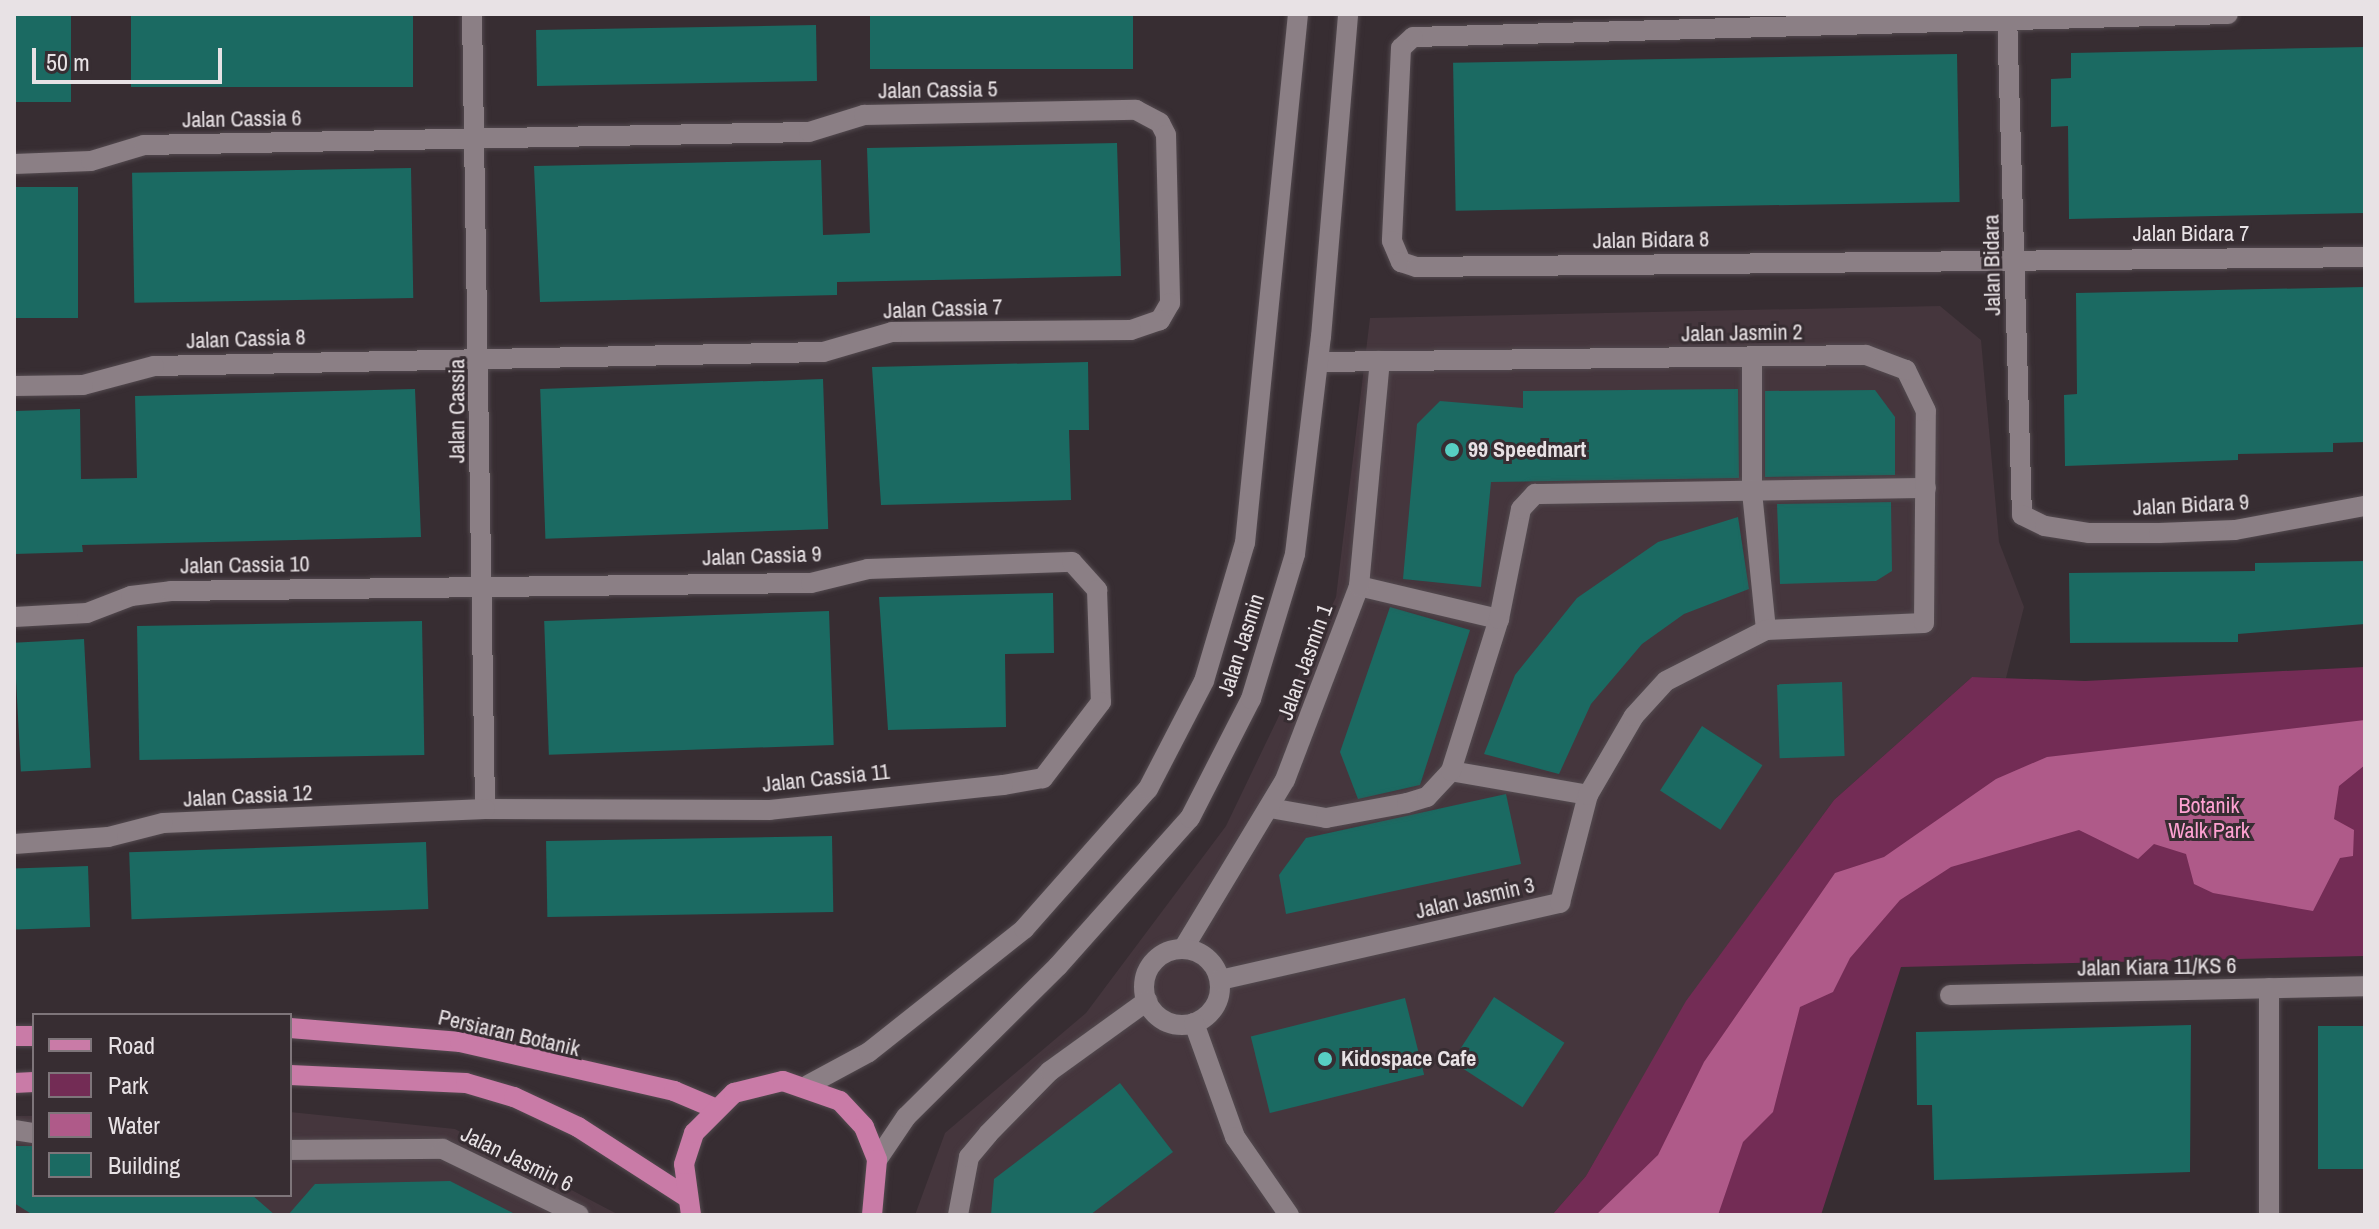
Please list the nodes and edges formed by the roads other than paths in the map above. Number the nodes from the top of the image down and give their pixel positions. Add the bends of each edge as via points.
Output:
1 (472, 14) edge
2 (1298, 14) edge
3 (1348, 14) edge
4 (2228, 14) edge
5 (2007, 17) edge
6 (473, 139) junction
7 (14, 164) edge
8 (1169, 220) joint
9 (2365, 257) edge
10 (2017, 259) junction
11 (481, 356) junction
12 (1752, 356) junction
13 (1380, 361) junction
14 (1318, 362) junction
15 (14, 386) edge
16 (1926, 488) junction
17 (1752, 492) junction
18 (2365, 506) edge
19 (2022, 515) joint
20 (481, 583) junction
21 (1359, 586) junction
22 (14, 617) edge
23 (1499, 619) junction
24 (1924, 623) joint
25 (1766, 630) junction
26 (1101, 669) joint
27 (1451, 771) junction
28 (1588, 795) junction
29 (1270, 808) junction
30 (485, 809) junction
31 (14, 844) edge
32 (1183, 949) junction
33 (1220, 980) junction
34 (2365, 986) edge
35 (2269, 988) junction
36 (1950, 995) dead end
37 (1147, 1001) junction
38 (1194, 1023) junction
39 (292, 1028) edge
40 (292, 1075) edge
41 (808, 1085) junction
42 (714, 1108) junction
43 (292, 1150) edge
44 (877, 1160) junction
45 (688, 1205) edge
46 (579, 1215) edge
47 (872, 1215) edge
48 (958, 1215) edge
49 (1289, 1215) edge
50 (2269, 1215) edge

1 - 6 street, Jalan Cassia
2 - 41 street, Jalan Jasmin via 1245,543 1204,681 1148,789 1024,929 869,1052
3 - 14 street, Jalan Jasmin
4 - 5 street, Jalan Bidara 8
5 - 10 street, Jalan Bidara
5 - 10 street, Jalan Bidara 8 via 1413,37 1401,48 1392,241 1401,262 1416,267
6 - 7 street, Jalan Cassia 6 via 144,145 91,161
6 - 8 street, Jalan Cassia 5 via 809,132 864,115 1136,110 1160,123 1166,135
6 - 11 street, Jalan Cassia
8 - 11 street, Jalan Cassia 7 via 1170,303 1147,328 892,332 823,352
9 - 10 street, Jalan Bidara 7
10 - 19 street, Jalan Bidara
11 - 15 street, Jalan Cassia 8 via 154,366 83,385
11 - 20 street, Jalan Cassia
12 - 13 street, Jalan Jasmin 2
12 - 16 street, Jalan Jasmin 2 via 1866,355 1906,370 1926,411
12 - 17 street
13 - 14 street, Jalan Jasmin 2
13 - 21 street, Jalan Jasmin 1
14 - 44 street, Jalan Jasmin via 1295,554 1251,699 1190,818 1058,966 906,1117
16 - 17 street
16 - 24 street, Jalan Jasmin 2
17 - 23 street via 1535,494 1521,509
17 - 25 street
18 - 19 street, Jalan Bidara 9 via 2235,530 2159,533 2089,533 2045,526
20 - 22 street, Jalan Cassia 10 via 171,591 131,596 87,613
20 - 26 street, Jalan Cassia 9 via 811,583 868,569 1072,562 1097,590
20 - 30 street, Jalan Cassia
21 - 23 street
21 - 29 street, Jalan Jasmin 1
23 - 27 street
24 - 25 street, Jalan Jasmin 3
25 - 28 street, Jalan Jasmin 3 via 1666,681 1634,716
26 - 30 street, Jalan Cassia 11 via 1101,702 1043,778 770,810
27 - 28 street
27 - 29 street via 1427,797 1407,803 1326,818
28 - 33 street, Jalan Jasmin 3 via 1560,903
29 - 32 street, Jalan Jasmin 1
30 - 31 street, Jalan Cassia 12 via 163,823 108,837
32 - 33 street via 1211,961
32 - 37 street via 1154,961 1144,985
33 - 38 street via 1214,1009
34 - 35 street, Jalan Kiara 11/KS 6
35 - 36 street, Jalan Kiara 11/KS 6
35 - 50 street
37 - 38 street via 1170,1022
37 - 48 street via 1050,1071 988,1134 969,1157
38 - 49 street via 1240,1147
39 - 42 main road, Persiaran Botanik via 460,1042 674,1091
40 - 45 main road via 466,1083 514,1097 578,1127
41 - 42 main road via 758,1084
41 - 44 main road via 848,1109 864,1127
42 - 45 main road via 694,1133 684,1164
43 - 46 street, Jalan Jasmin 6 via 443,1149
44 - 47 main road

